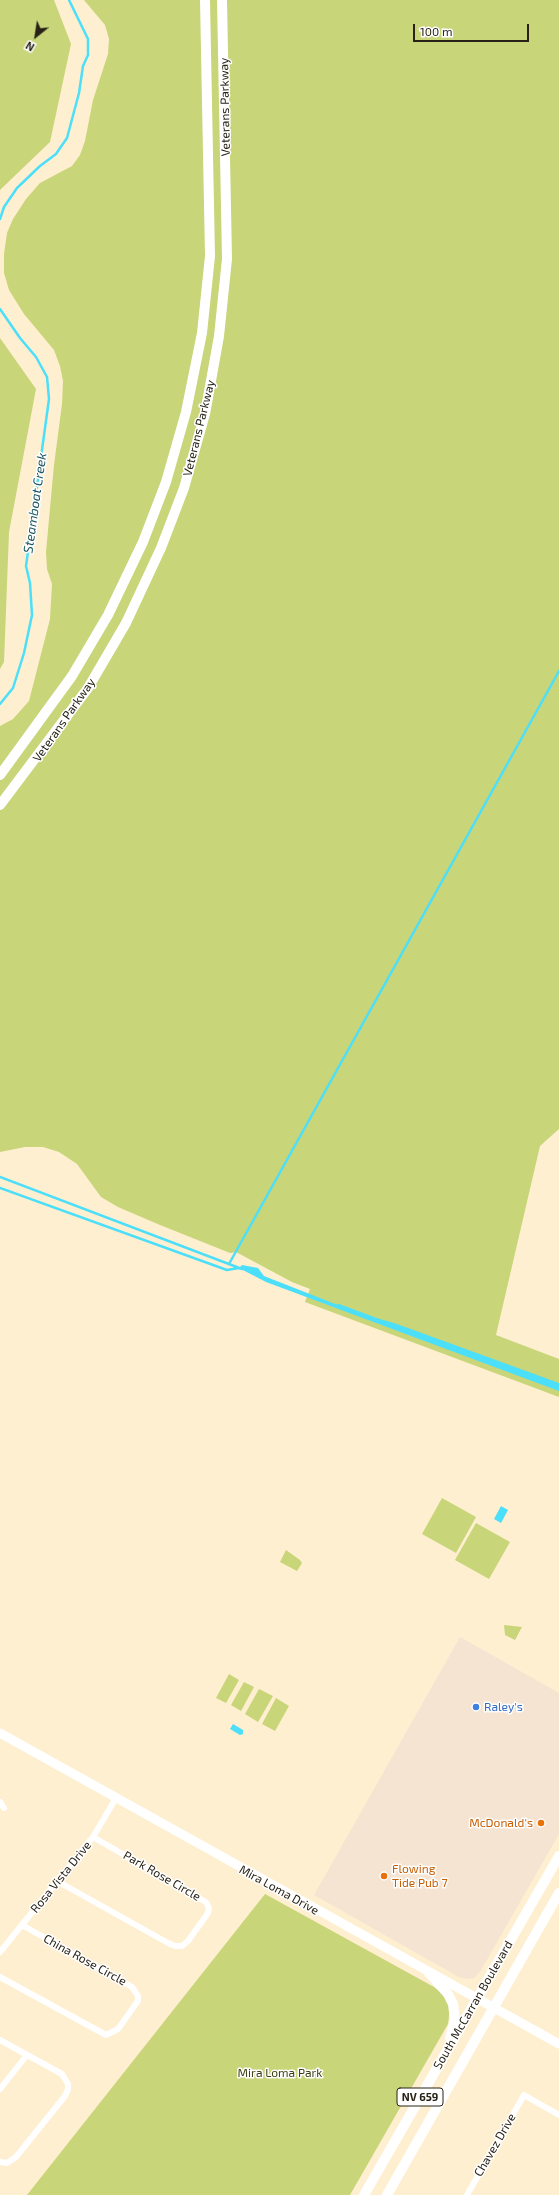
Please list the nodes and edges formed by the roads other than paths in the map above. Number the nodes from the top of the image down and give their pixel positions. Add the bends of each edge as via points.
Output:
1 (205, 0) edge
2 (222, 0) edge
3 (0, 775) edge
4 (0, 805) edge
5 (0, 1734) edge
6 (116, 1798) junction
7 (0, 1802) edge
8 (4, 1808) dead end
9 (93, 1837) junction
10 (559, 1856) edge
11 (56, 1881) junction
12 (559, 1893) edge
13 (22, 1925) junction
14 (0, 1952) edge
15 (430, 1973) junction
16 (0, 1977) edge
17 (477, 1998) junction
18 (494, 2008) junction
19 (0, 2040) edge
20 (559, 2044) edge
21 (27, 2055) junction
22 (443, 2057) junction
23 (0, 2089) edge
24 (559, 2115) edge
25 (0, 2162) edge
26 (364, 2195) edge
27 (386, 2195) edge
28 (467, 2195) edge

1 - 3 main road, Veterans Parkway via 210,256 202,333 186,412 166,482 146,536 108,615 72,676
2 - 4 main road, Veterans Parkway via 227,259 219,336 205,414 182,495 161,548 126,623 88,688
5 - 6 main road, Mira Loma Drive
6 - 9 street, Rosa Vista Drive
6 - 15 main road, Mira Loma Drive
7 - 8 street
9 - 11 street, Rosa Vista Drive
9 - 11 street, Park Rose Circle via 206,1902 208,1913 188,1941 182,1946 168,1943
10 - 17 main road, South McCarran Boulevard / NV 659
11 - 13 street, Rosa Vista Drive
12 - 18 main road, South McCarran Boulevard / NV 659
13 - 14 street, Rosa Vista Drive
13 - 16 street, China Rose Circle via 132,1987 138,2001 118,2029 106,2035
15 - 17 main road, Mira Loma Drive
15 - 22 main road via 448,1994 454,2011 453,2030
17 - 18 main road, Mira Loma Drive
17 - 22 main road, South McCarran Boulevard / NV 659
18 - 20 main road, Mira Loma Drive
18 - 27 main road, South McCarran Boulevard / NV 659
19 - 21 street
21 - 23 street
21 - 25 street via 62,2074 68,2084 65,2096 16,2157 7,2163
22 - 26 main road, South McCarran Boulevard / NV 659
24 - 28 street, Chavez Drive via 524,2095

